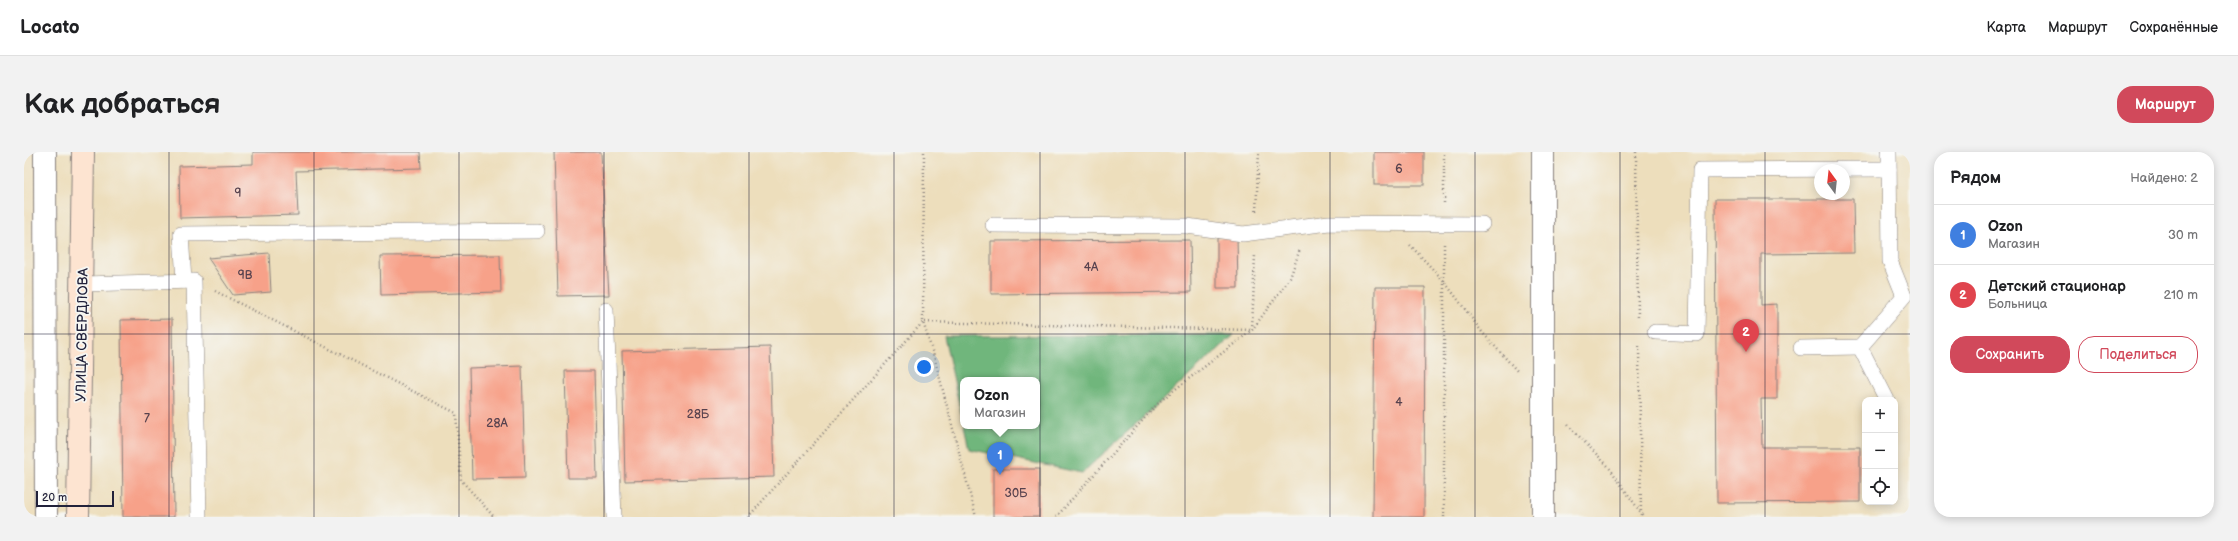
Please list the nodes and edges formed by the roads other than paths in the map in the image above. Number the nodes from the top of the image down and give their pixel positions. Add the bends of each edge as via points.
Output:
1 (45, 152) edge
2 (83, 152) edge
3 (1543, 152) edge
4 (1889, 152) edge
5 (1889, 169) junction
6 (1482, 224) dead end
7 (993, 225) dead end
8 (537, 231) dead end
9 (189, 281) junction
10 (83, 284) junction
11 (606, 310) dead end
12 (1655, 332) dead end
13 (1860, 347) junction
14 (1801, 348) dead end
15 (1886, 397) edge
16 (46, 517) edge
17 (78, 517) edge
18 (199, 517) edge
19 (614, 517) edge
20 (1543, 517) edge

1 - 16 street
2 - 10 street, УЛИЦА СВЕРДЛОВА
3 - 20 street
4 - 5 lane
5 - 12 lane via 1700,170 1696,334
5 - 13 lane via 1890,261 1904,296
6 - 7 lane via 1329,223 1243,234 1187,226
8 - 9 lane via 181,234
9 - 10 lane
9 - 18 lane
10 - 17 street, УЛИЦА СВЕРДЛОВА
11 - 19 lane
13 - 14 lane
13 - 15 lane

